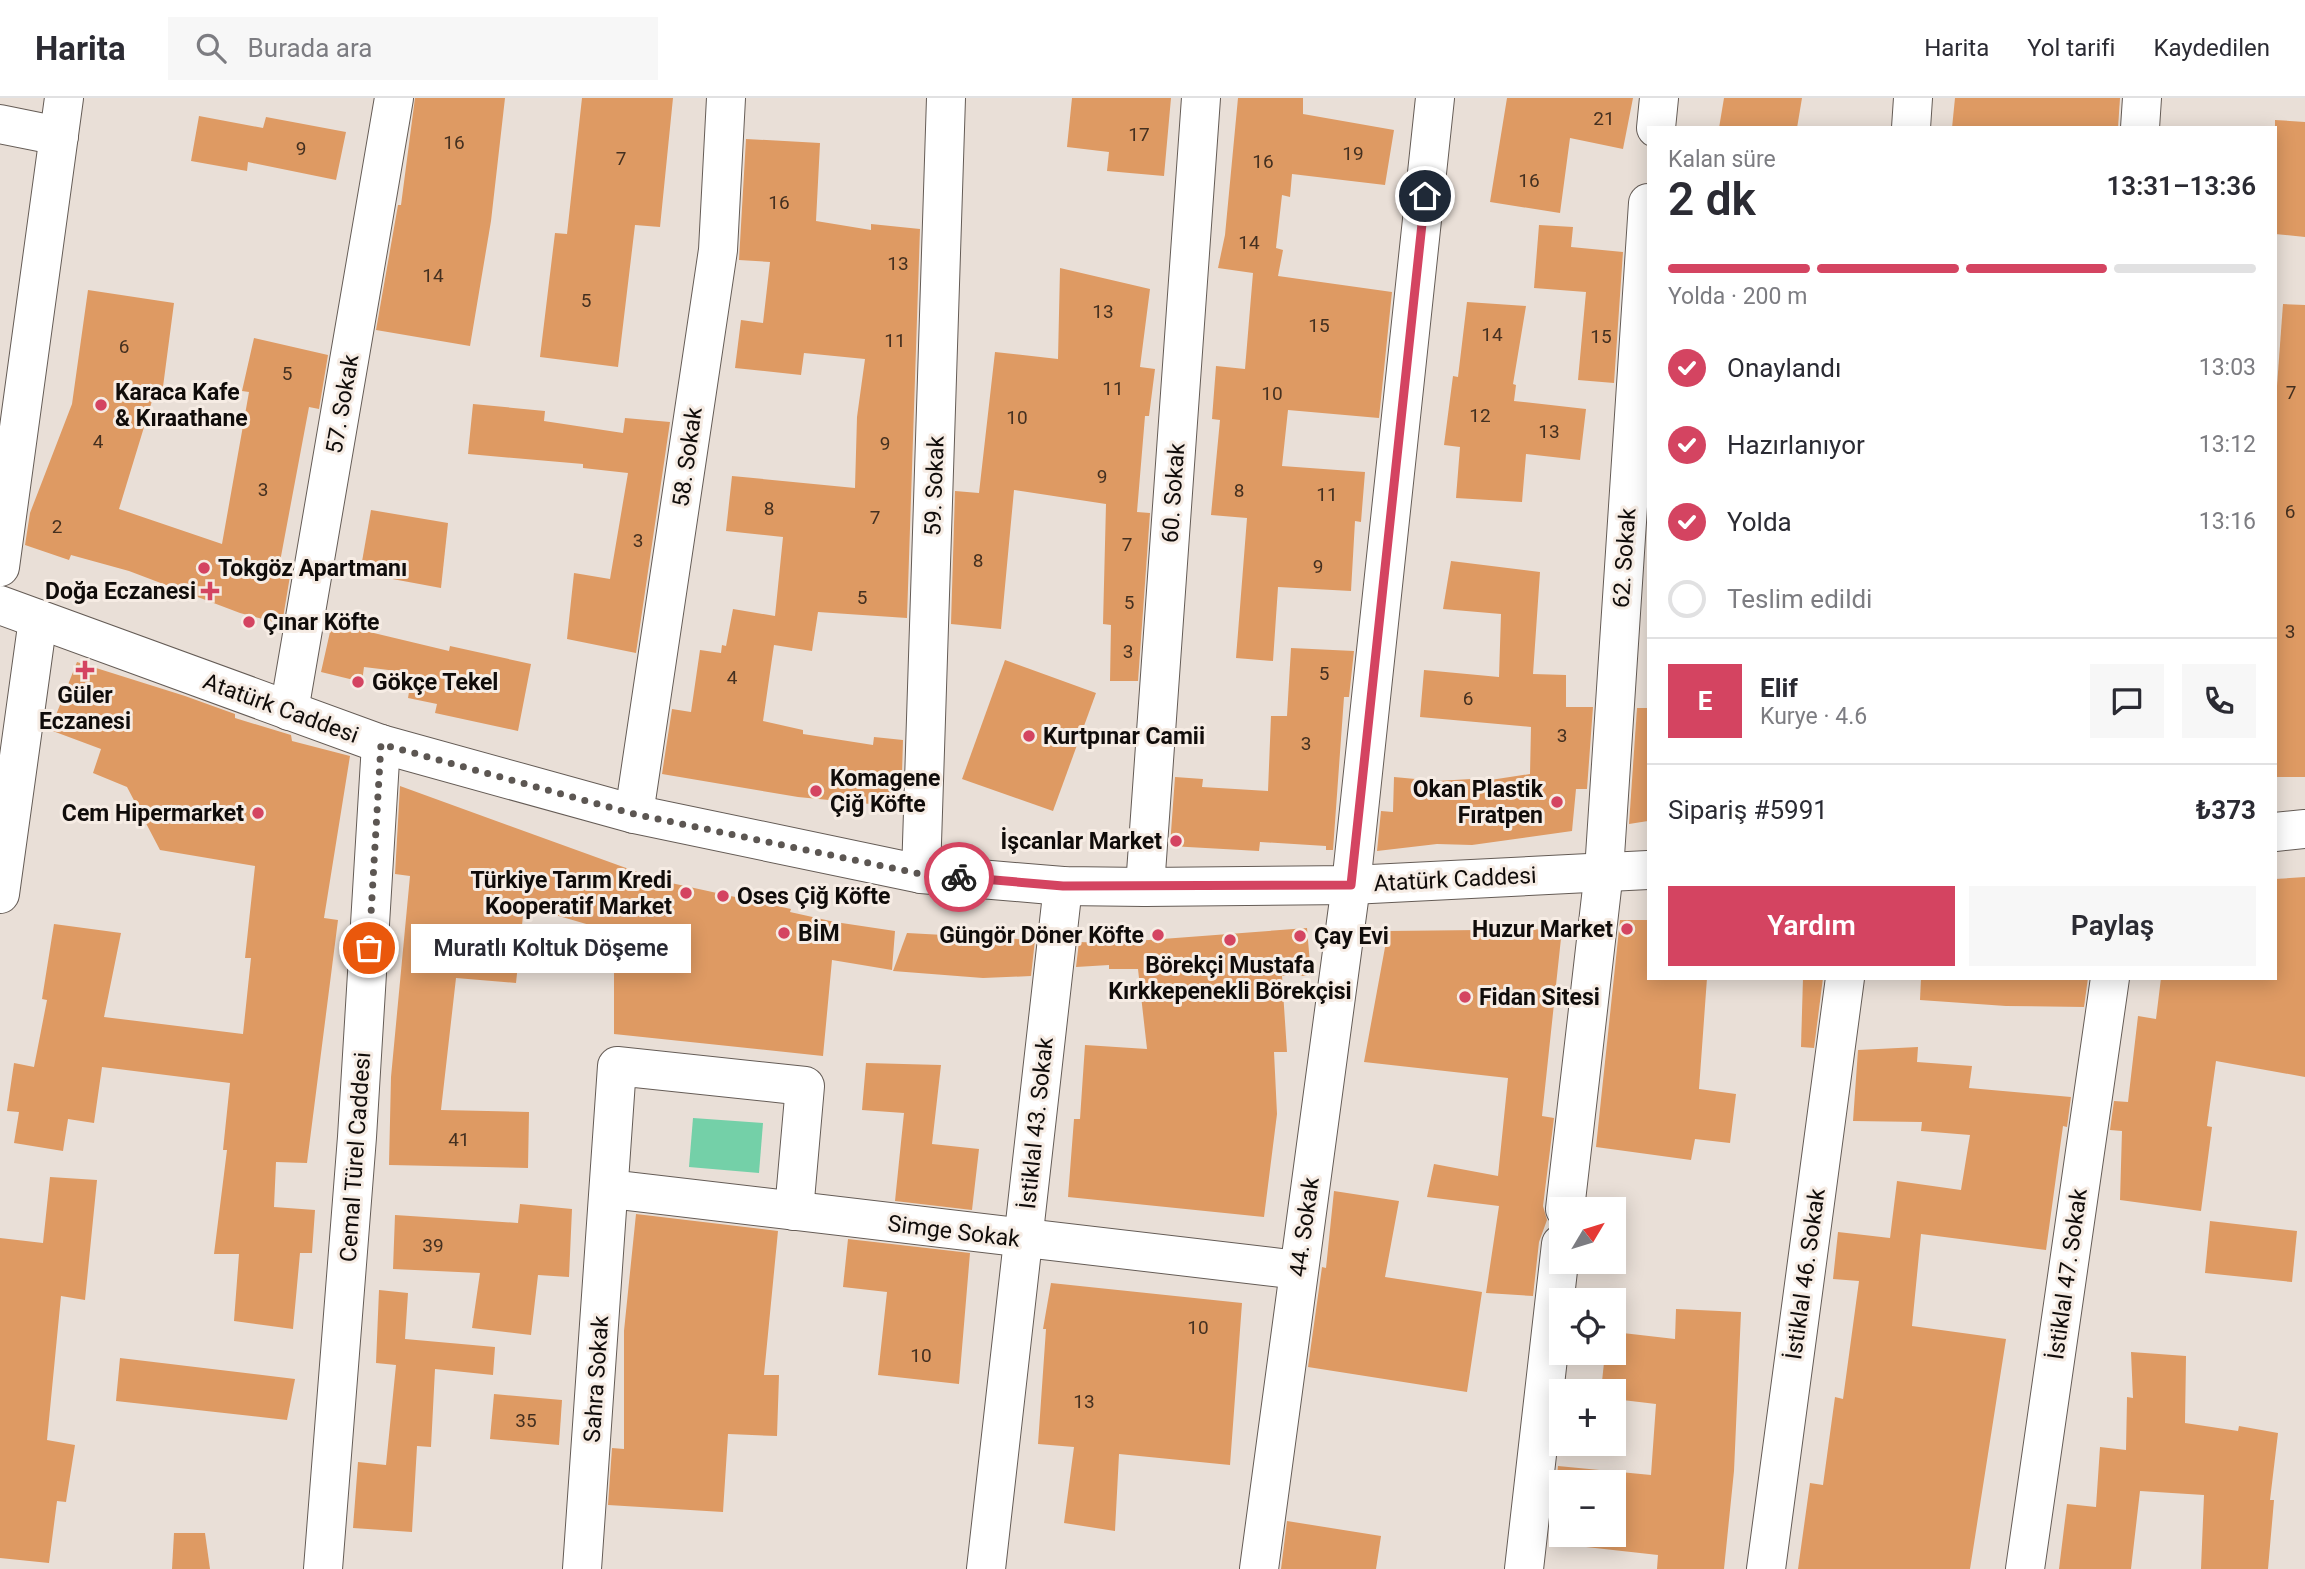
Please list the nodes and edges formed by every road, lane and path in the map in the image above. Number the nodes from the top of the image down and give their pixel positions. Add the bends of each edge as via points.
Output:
1 (64, 98) edge
2 (394, 98) edge
3 (726, 98) edge
4 (946, 98) edge
5 (1202, 98) edge
6 (1435, 98) edge
7 (1659, 98) edge
8 (1913, 98) edge
9 (2142, 98) edge
10 (0, 124) edge
11 (1656, 126) edge
12 (1911, 126) edge
13 (2140, 126) edge
14 (59, 136) junction
15 (1647, 218) edge
16 (0, 567) edge
17 (0, 605) edge
18 (38, 619) junction
19 (289, 711) junction
20 (381, 744) junction
21 (634, 814) junction
22 (2305, 829) edge
23 (2277, 832) edge
24 (1647, 870) edge
25 (1604, 871) junction
26 (921, 874) junction
27 (1351, 885) junction
28 (1063, 886) junction
29 (1145, 887) junction
30 (0, 894) edge
31 (1845, 980) edge
32 (2110, 980) edge
33 (610, 1189) junction
34 (1566, 1197) edge
35 (794, 1211) junction
36 (1023, 1239) junction
37 (1298, 1270) junction
38 (1558, 1274) edge
39 (323, 1569) edge
40 (582, 1569) edge
41 (986, 1569) edge
42 (1259, 1569) edge
43 (1524, 1569) edge
44 (1766, 1569) edge
45 (2025, 1569) edge

1 - 14 street
2 - 19 street, 57. Sokak
3 - 21 street, 58. Sokak via 718,250
4 - 26 street, 59. Sokak
5 - 29 street, 60. Sokak
6 - 27 street, 44. Sokak
7 - 11 street
8 - 12 street
9 - 13 street
10 - 14 street
14 - 16 street
15 - 25 street, 62. Sokak
17 - 18 street, Atatürk Caddesi
18 - 19 street, Atatürk Caddesi
18 - 30 street
19 - 20 street, Atatürk Caddesi
20 - 21 street, Atatürk Caddesi
20 - 39 street, Cemal Türel Caddesi via 357,1137
21 - 26 street, Atatürk Caddesi
22 - 23 street
24 - 25 street, Atatürk Caddesi
25 - 27 street, Atatürk Caddesi
25 - 34 street, 62. Sokak
26 - 28 street, Atatürk Caddesi
27 - 29 street, Atatürk Caddesi
27 - 37 street, 44. Sokak
28 - 29 street, Atatürk Caddesi
28 - 36 street, İstiklal 43. Sokak
31 - 44 street, İstiklal 46. Sokak
32 - 45 street, İstiklal 47. Sokak
33 - 35 street, Simge Sokak
33 - 35 street, Sahra Sokak via 617,1066 805,1086
33 - 40 street, Sahra Sokak
35 - 36 street, Simge Sokak
36 - 37 street, Simge Sokak
36 - 41 street, İstiklal 43. Sokak
37 - 42 street, 44. Sokak
38 - 43 street

